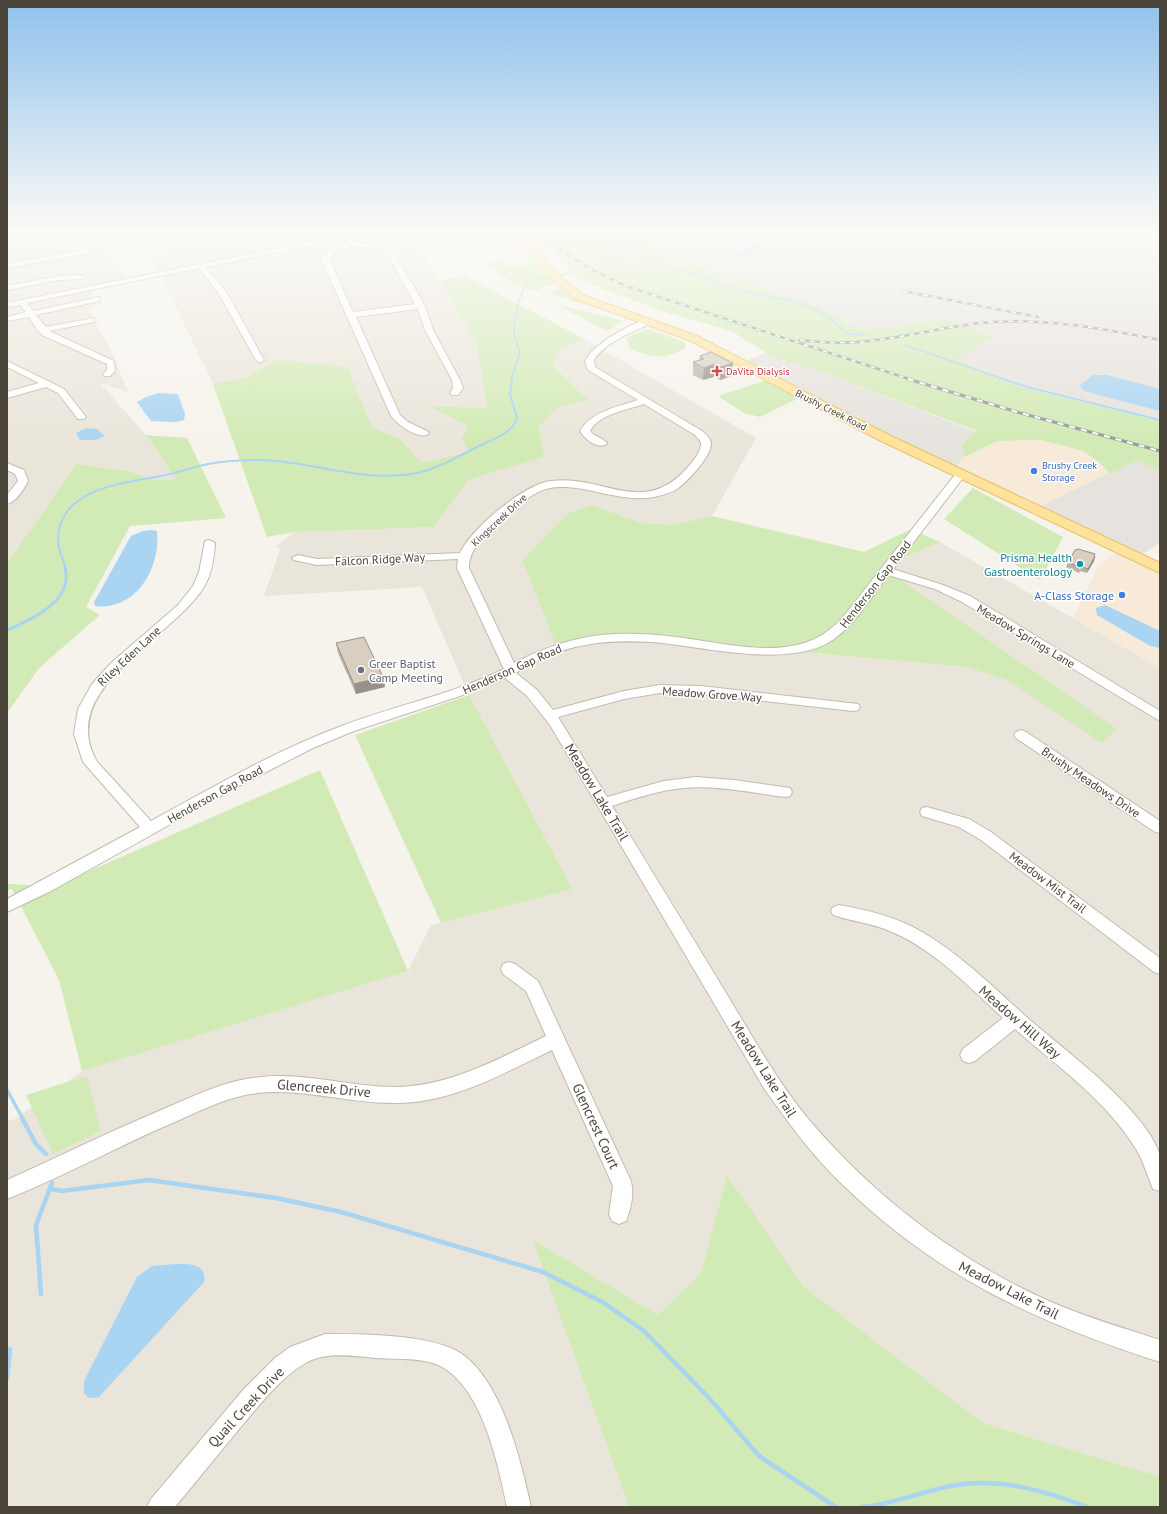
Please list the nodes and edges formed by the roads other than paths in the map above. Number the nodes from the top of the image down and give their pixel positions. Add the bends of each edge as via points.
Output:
1 (22, 302) edge
2 (19, 303) edge
3 (81, 303) edge
4 (228, 303) edge
5 (346, 303) edge
6 (419, 303) edge
7 (594, 303) edge
8 (7, 305) edge
9 (421, 306) junction
10 (30, 314) junction
11 (351, 314) junction
12 (7, 319) edge
13 (91, 320) dead end
14 (648, 321) junction
15 (42, 330) junction
16 (260, 360) dead end
17 (7, 364) edge
18 (107, 374) dead end
19 (46, 384) junction
20 (455, 393) dead end
21 (7, 395) edge
22 (645, 401) junction
23 (81, 417) dead end
24 (424, 433) dead end
25 (602, 443) dead end
26 (7, 466) edge
27 (960, 474) junction
28 (7, 501) edge
29 (209, 543) dead end
30 (464, 556) junction
31 (298, 558) dead end
32 (1160, 569) edge
33 (885, 570) junction
34 (509, 672) junction
35 (853, 707) dead end
36 (550, 715) junction
37 (1160, 717) edge
38 (1021, 735) dead end
39 (785, 792) dead end
40 (604, 803) junction
41 (928, 812) dead end
42 (1160, 828) edge
43 (150, 829) junction
44 (7, 906) edge
45 (839, 911) dead end
46 (1160, 967) edge
47 (509, 969) dead end
48 (1016, 1018) junction
49 (556, 1039) junction
50 (968, 1055) dead end
51 (1160, 1182) edge
52 (7, 1190) edge
53 (619, 1214) dead end
54 (1160, 1351) edge
55 (159, 1507) edge
56 (519, 1507) edge

1 - 10 street
2 - 8 street
3 - 10 street
4 - 16 street
5 - 11 street
6 - 9 street
7 - 14 main road, Brushy Creek Road
9 - 11 street
9 - 20 street via 434,340 456,380 458,388
10 - 12 street
10 - 15 street
11 - 24 street via 396,416 405,424
13 - 15 street
14 - 22 street, Kingscreek Drive via 622,333 590,358 589,363 598,373
14 - 27 main road, Brushy Creek Road via 705,344
15 - 18 street via 108,361 112,366
17 - 19 street
19 - 21 street
19 - 23 street via 61,391
22 - 25 street via 597,418 587,426 585,431 589,437
22 - 30 street, Kingscreek Drive via 695,431 706,442 702,457 674,486 655,494 632,495 569,482 543,485 531,490 508,509 480,535
26 - 28 street via 20,472 23,481
27 - 32 main road, Brushy Creek Road
27 - 33 street, Henderson Gap Road
29 - 43 street, Riley Eden Lane via 205,573 198,588 181,610 101,679 85,706 80,724 84,752 90,762
30 - 31 street, Falcon Ridge Way via 317,562
30 - 34 street, Kingscreek Drive via 462,563 465,574
33 - 34 street, Henderson Gap Road via 840,629 813,645 769,651 647,638 594,639 558,648
33 - 37 street, Meadow Springs Lane via 939,587 966,600
34 - 36 street, Meadow Lake Trail via 532,693
34 - 43 street, Henderson Gap Road via 309,744
35 - 36 street, Meadow Grove Way via 701,690 660,689 624,695
36 - 40 street, Meadow Lake Trail
38 - 42 street, Brushy Meadows Drive
39 - 40 street via 685,783
40 - 54 street, Meadow Lake Trail via 771,1084 791,1114 843,1174 909,1231 947,1258 988,1282 1064,1318
41 - 46 street, Meadow Mist Trail via 964,823 986,836
43 - 44 street, Henderson Gap Road
45 - 48 street, Meadow Hill Way via 882,920 916,936 937,950
47 - 49 street, Glencrest Court via 532,986
48 - 50 street
48 - 51 street, Meadow Hill Way via 1097,1088 1124,1115 1152,1158
49 - 52 street, Glencreek Drive via 457,1085 425,1093 395,1095 314,1084 281,1083 245,1087 135,1130
49 - 53 street, Glencrest Court via 624,1186
55 - 56 street, Quail Creek Drive via 251,1398 283,1366 298,1355 325,1345 429,1351 450,1359 473,1379 493,1415 511,1469

